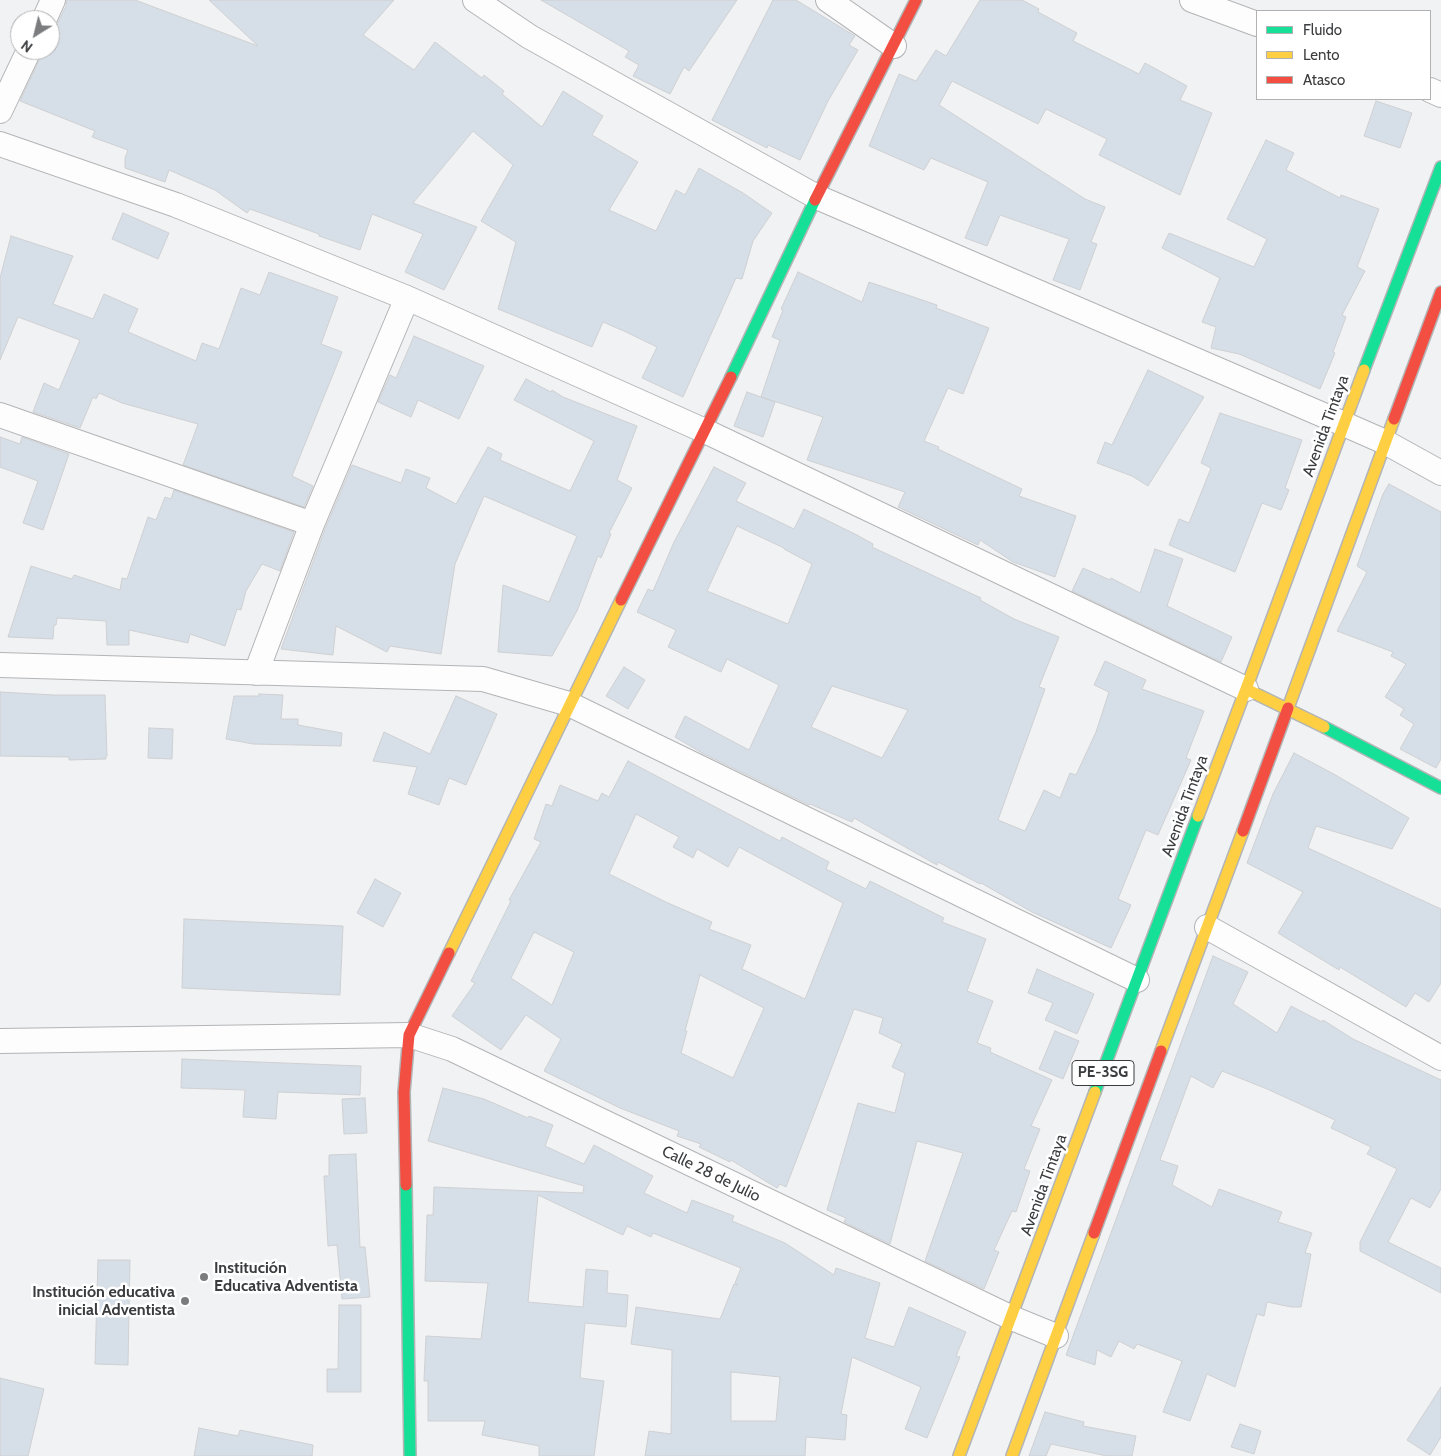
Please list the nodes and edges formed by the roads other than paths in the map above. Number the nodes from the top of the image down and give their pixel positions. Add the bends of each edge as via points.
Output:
1 (475, 0) edge
2 (828, 0) edge
3 (916, 0) edge
4 (1192, 0) edge
5 (1245, 13) edge
6 (894, 46) junction
7 (24, 60) edge
8 (0, 111) edge
9 (0, 144) edge
10 (1441, 167) edge
11 (817, 197) junction
12 (1441, 292) edge
13 (407, 298) junction
14 (0, 416) edge
15 (1344, 424) junction
16 (705, 431) junction
17 (1385, 442) junction
18 (1441, 474) edge
19 (312, 524) junction
20 (0, 664) edge
21 (256, 673) junction
22 (1246, 689) junction
23 (569, 704) junction
24 (1288, 708) junction
25 (1441, 788) edge
26 (1207, 927) junction
27 (1137, 980) junction
28 (408, 1035) junction
29 (0, 1040) edge
30 (1441, 1058) edge
31 (1012, 1318) junction
32 (1056, 1336) junction
33 (410, 1456) edge
34 (960, 1456) edge
35 (1012, 1456) edge

1 - 11 street via 530,37
2 - 6 street
3 - 6 main road
4 - 5 street
6 - 11 main road
7 - 8 street
9 - 13 street via 176,205
10 - 15 main road, Avenida Tintaya / PE-3SG
11 - 15 street
11 - 16 main road
12 - 17 main road, PE-3SG
13 - 16 street
13 - 19 street
14 - 19 street
15 - 17 street
15 - 22 main road, Avenida Tintaya / PE-3SG
16 - 22 street
16 - 23 main road
17 - 18 street
17 - 24 main road, PE-3SG
19 - 21 street
20 - 21 street
21 - 23 street via 483,679
22 - 24 main road
22 - 27 main road, Avenida Tintaya / PE-3SG
23 - 27 street
23 - 28 main road
24 - 25 main road
24 - 26 main road, PE-3SG
26 - 30 street
26 - 32 main road, PE-3SG
27 - 31 main road, Avenida Tintaya / PE-3SG
28 - 29 street, Calle 28 de Julio
28 - 31 street, Calle 28 de Julio via 452,1049
28 - 33 main road via 404,1092
31 - 32 street, Calle 28 de Julio
31 - 34 main road, Avenida Tintaya / PE-3SG
32 - 35 main road, PE-3SG

